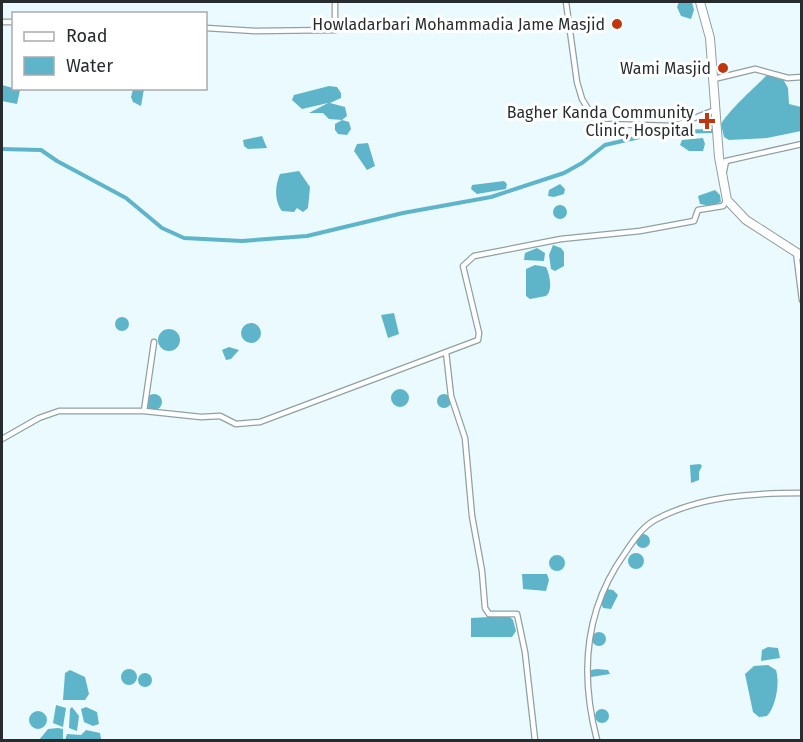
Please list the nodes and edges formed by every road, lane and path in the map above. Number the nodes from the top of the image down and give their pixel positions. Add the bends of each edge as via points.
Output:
1 (335, 2) edge
2 (566, 2) edge
3 (700, 2) edge
4 (207, 28) edge
5 (801, 77) edge
6 (712, 79) junction
7 (715, 110) junction
8 (801, 144) edge
9 (722, 178) junction
10 (728, 200) junction
11 (799, 254) edge
12 (801, 300) edge
13 (154, 342) dead end
14 (446, 352) junction
15 (144, 411) junction
16 (2, 439) edge
17 (801, 493) edge
18 (535, 741) edge
19 (597, 741) edge

1 - 4 street via 335,30 255,32
2 - 7 street via 577,82 593,117 604,124 674,126
3 - 6 highway via 710,38
5 - 6 street via 788,78 755,69
6 - 7 highway
7 - 9 highway
8 - 9 street via 726,161
9 - 10 highway
10 - 11 highway via 747,220
10 - 14 street via 723,206 698,210 694,221 674,226 561,239 474,255 463,266 479,338
11 - 12 street
13 - 15 street
14 - 15 street via 260,422 236,424 220,416
14 - 18 street via 451,396 465,438 485,608 489,614 517,614
15 - 16 street via 59,411
17 - 19 street via 701,501 653,521 637,535 605,588 593,624 586,692

